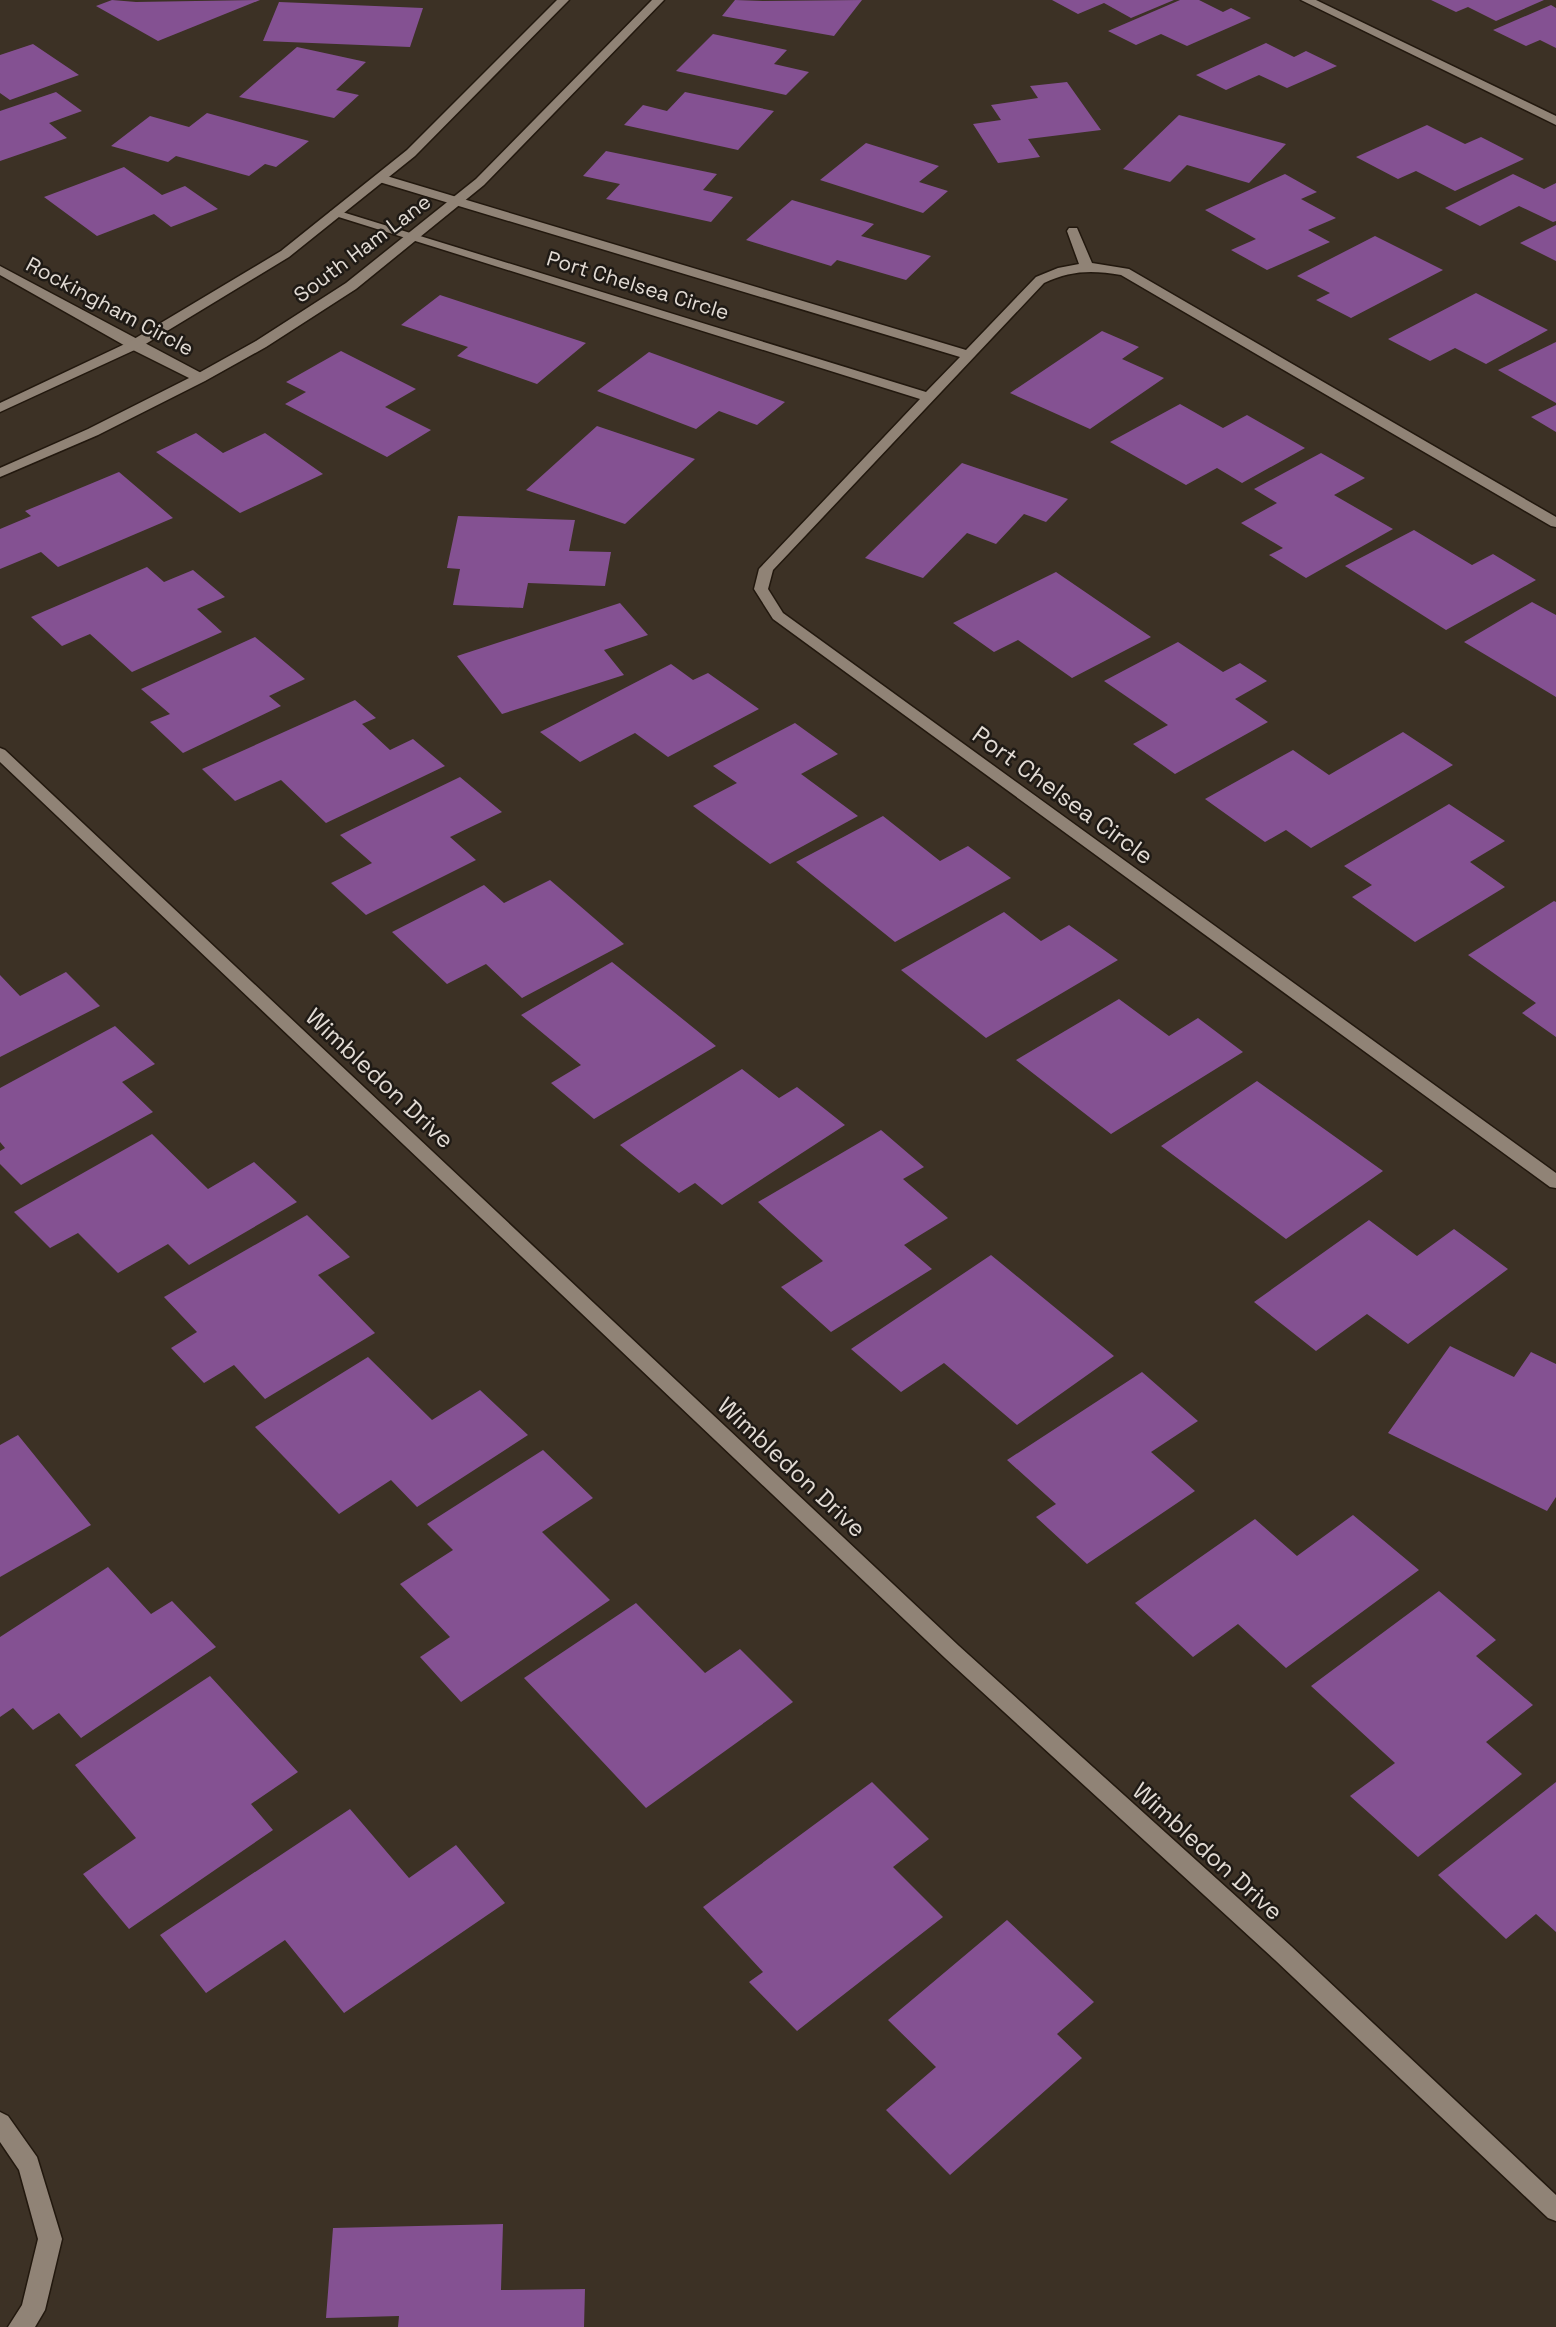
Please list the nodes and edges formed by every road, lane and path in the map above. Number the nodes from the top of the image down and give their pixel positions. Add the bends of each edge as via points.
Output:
1 (563, 0) edge
2 (658, 0) edge
3 (1307, 0) edge
4 (1556, 121) edge
5 (380, 178) junction
6 (456, 201) junction
7 (335, 214) junction
8 (1073, 231) dead end
9 (411, 238) junction
10 (1086, 265) junction
11 (0, 270) edge
12 (134, 345) junction
13 (969, 355) junction
14 (200, 378) junction
15 (929, 397) junction
16 (0, 408) edge
17 (0, 473) edge
18 (1556, 523) edge
19 (0, 753) edge
20 (1556, 1182) edge
21 (0, 2123) edge
22 (1556, 2210) edge
23 (20, 2327) edge

1 - 5 street, South Ham Lane via 411,153
2 - 6 street, South Ham Lane
3 - 4 street
5 - 6 street, Port Chelsea Circle
5 - 7 street, South Ham Lane
6 - 9 street, South Ham Lane
6 - 13 street, Port Chelsea Circle
7 - 9 street, Port Chelsea Circle
7 - 12 street, South Ham Lane via 285,254
8 - 10 street
9 - 14 street, South Ham Lane via 351,286
9 - 15 street, Port Chelsea Circle
10 - 13 street, Port Chelsea Circle via 1040,280
10 - 18 street, Port Chelsea Circle via 1125,272
11 - 12 street, Rockingham Circle
12 - 14 street, Rockingham Circle
12 - 16 street, South Ham Lane
13 - 15 street, Port Chelsea Circle
14 - 17 street, South Ham Lane
15 - 20 street, Port Chelsea Circle via 766,569 761,589 778,617
19 - 22 street, Wimbledon Drive via 952,1652 1283,1953
21 - 23 street via 29,2165 50,2239 33,2310

